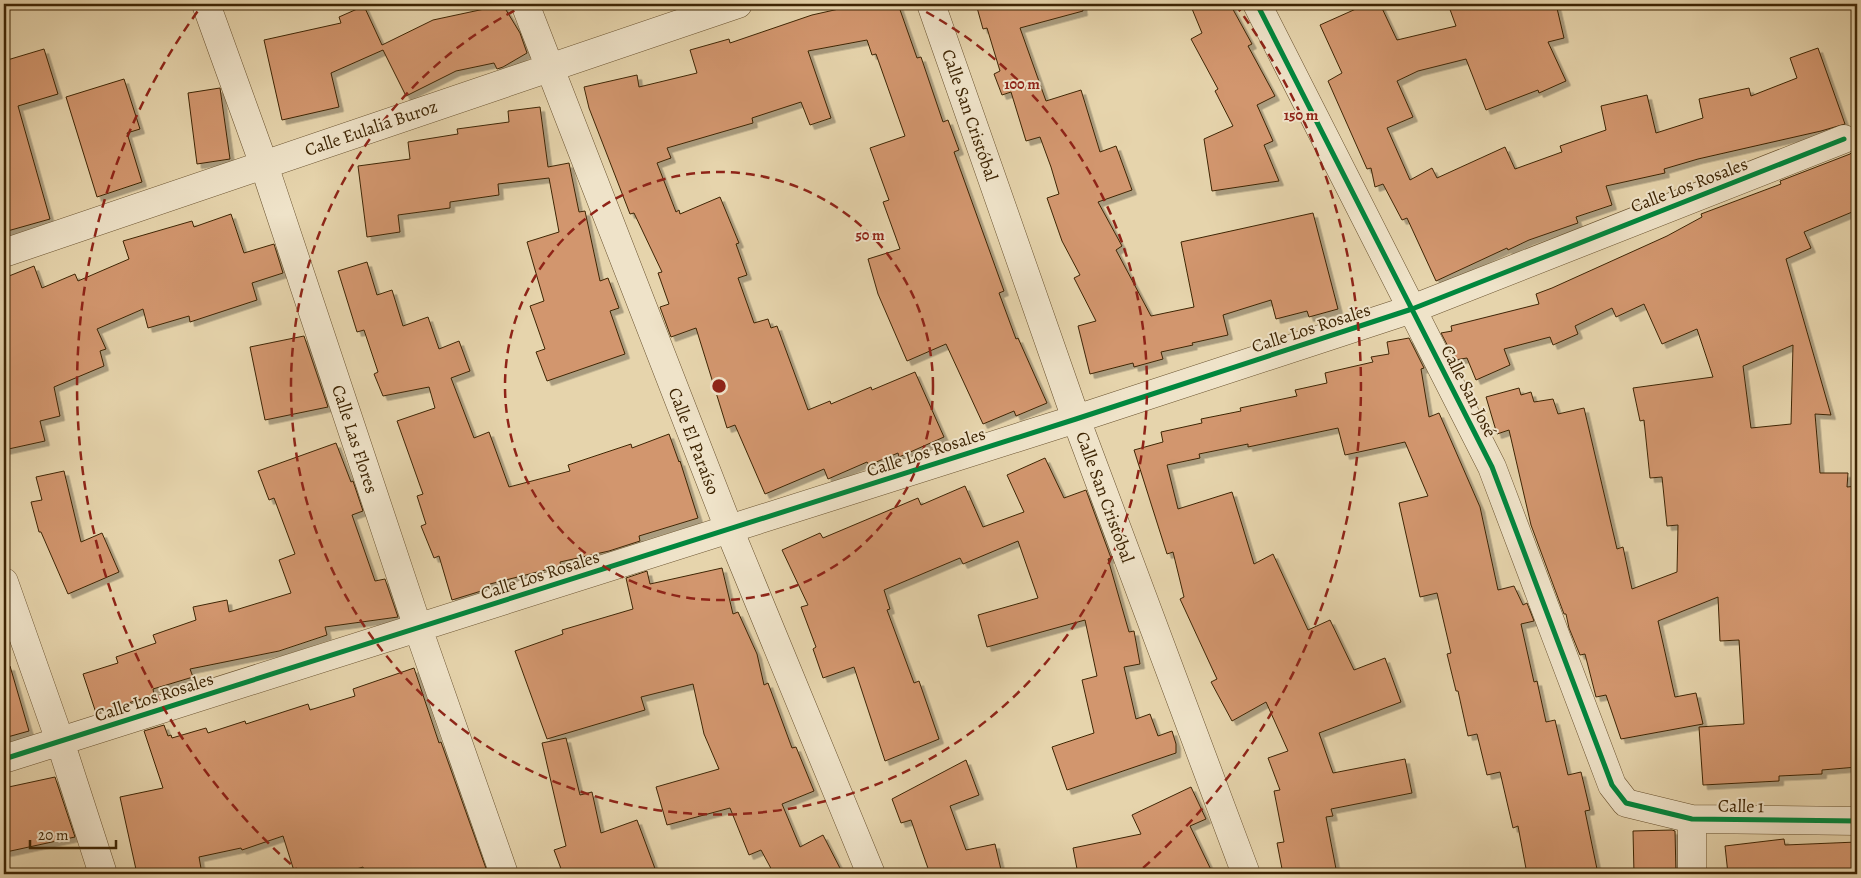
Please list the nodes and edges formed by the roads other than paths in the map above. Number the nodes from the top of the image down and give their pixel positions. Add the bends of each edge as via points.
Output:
1 (206, 4) edge
2 (525, 4) edge
3 (738, 4) edge
4 (931, 4) edge
5 (1257, 4) edge
6 (549, 68) junction
7 (1844, 139) dead end
8 (264, 165) junction
9 (4, 253) edge
10 (1412, 309) junction
11 (1076, 419) junction
12 (729, 529) junction
13 (4, 582) edge
14 (418, 628) junction
15 (60, 741) junction
16 (4, 759) edge
17 (1626, 803) joint
18 (1692, 820) junction
19 (1857, 821) edge
20 (104, 874) edge
21 (504, 874) edge
22 (872, 874) edge
23 (1246, 874) edge
24 (1692, 874) edge

1 - 8 street, Calle Las Flores
2 - 6 street, Calle El Paraíso
3 - 6 street, Calle Eulalia Buroz
4 - 11 street, Calle San Cristóbal
5 - 10 street, Calle San José
6 - 8 street, Calle Eulalia Buroz
6 - 12 street, Calle El Paraíso
7 - 10 street, Calle Los Rosales
8 - 9 street, Calle Eulalia Buroz
8 - 14 street, Calle Las Flores
10 - 11 street, Calle Los Rosales
10 - 17 street, Calle San José via 1492,467 1612,785
11 - 12 street, Calle Los Rosales
11 - 23 street, Calle San Cristóbal
12 - 14 street, Calle Los Rosales
12 - 22 street, Calle El Paraíso
13 - 15 street
14 - 15 street, Calle Los Rosales
14 - 21 street, Calle Las Flores
15 - 16 street, Calle Los Rosales
15 - 20 street
17 - 18 street, Calle 1
18 - 19 street, Calle 1
18 - 24 street, Calle 1

